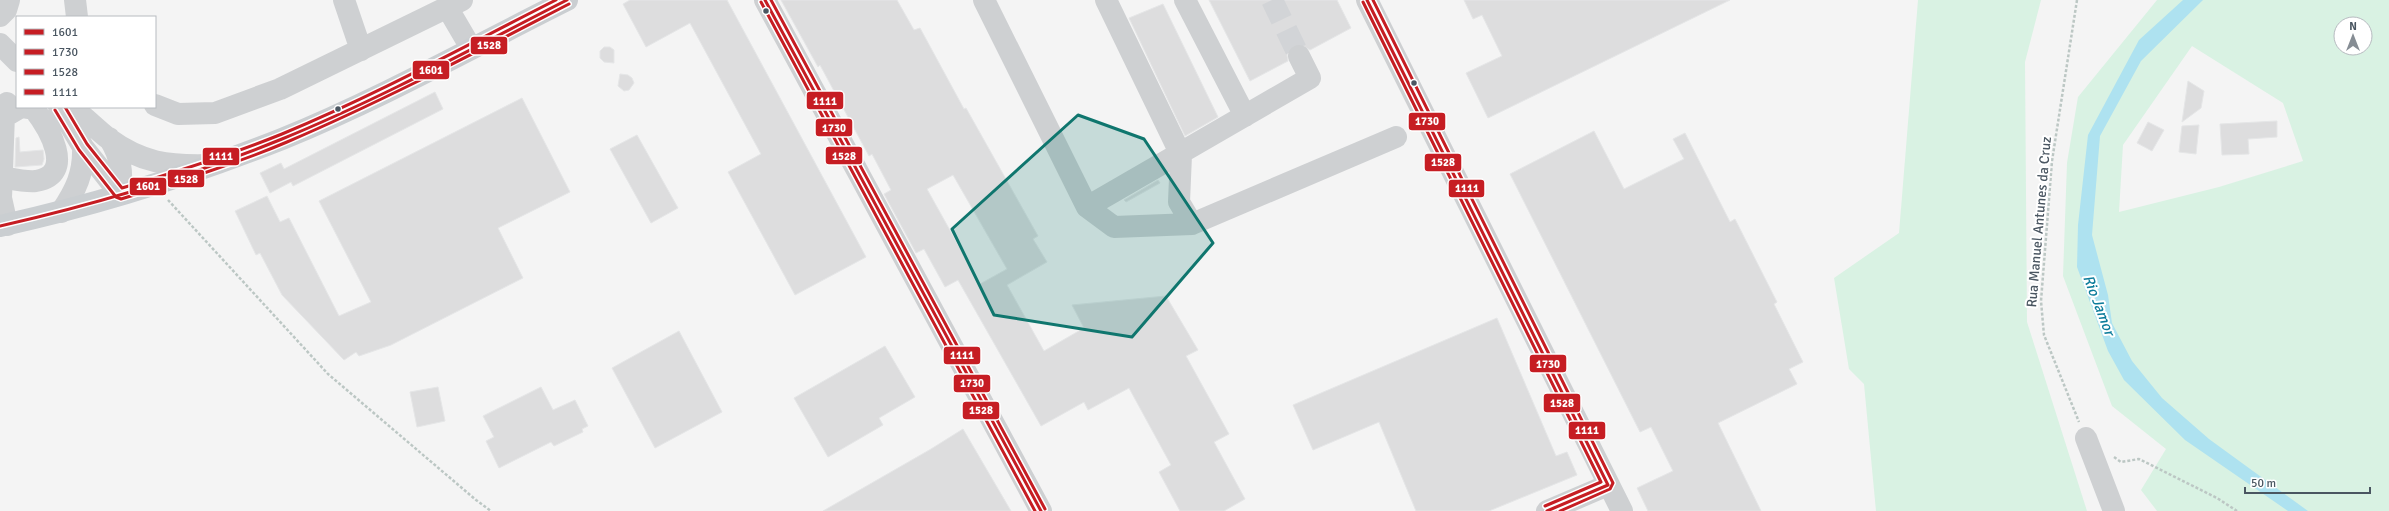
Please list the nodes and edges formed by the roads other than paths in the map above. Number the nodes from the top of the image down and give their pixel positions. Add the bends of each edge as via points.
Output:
1 (9, 0) edge
2 (75, 0) edge
3 (344, 0) edge
4 (567, 0) edge
5 (765, 0) edge
6 (984, 0) edge
7 (1106, 0) edge
8 (1185, 0) edge
9 (1367, 0) edge
10 (454, 4) edge
11 (0, 16) edge
12 (77, 16) edge
13 (0, 44) edge
14 (471, 48) junction
15 (361, 50) junction
16 (1299, 56) tunnel mouth
17 (16, 60) edge
18 (16, 95) edge
19 (156, 105) edge
20 (19, 108) edge
21 (25, 108) edge
22 (60, 108) edge
23 (72, 108) edge
24 (1245, 116) junction
25 (4, 117) junction
26 (1396, 137) dead end
27 (109, 138) junction
28 (82, 147) junction
29 (1180, 155) junction
30 (212, 165) junction
31 (2, 177) junction
32 (120, 194) junction
33 (1087, 207) junction
34 (61, 212) junction
35 (1192, 224) junction
36 (3, 226) edge
37 (2086, 438) road end
38 (1608, 485) junction
39 (1041, 511) edge
40 (1547, 511) edge
41 (1622, 511) edge
42 (2114, 511) edge

1 - 11 street via 6,10
2 - 12 street
3 - 15 street
4 - 14 main road
5 - 39 street
6 - 33 street
7 - 29 street
8 - 24 street
9 - 38 street
10 - 14 street
10 - 15 street
13 - 17 street
14 - 30 main road via 343,112 282,139
15 - 19 street via 280,89 215,113 178,114
16 - 24 street via 1310,78
18 - 25 street via 6,105
20 - 25 street
21 - 31 street via 34,110 47,125 57,161 55,169 44,179 23,181
22 - 28 street
23 - 27 street
24 - 29 street
25 - 31 street
26 - 35 street
27 - 30 street via 143,159 181,166
27 - 32 street via 122,165
28 - 32 street
28 - 34 street via 83,163 80,178
29 - 33 street
29 - 35 street via 1180,202
30 - 32 main road
31 - 36 street
32 - 34 main road
33 - 35 street via 1114,227
34 - 36 main road
37 - 42 street
38 - 40 street
38 - 41 street

